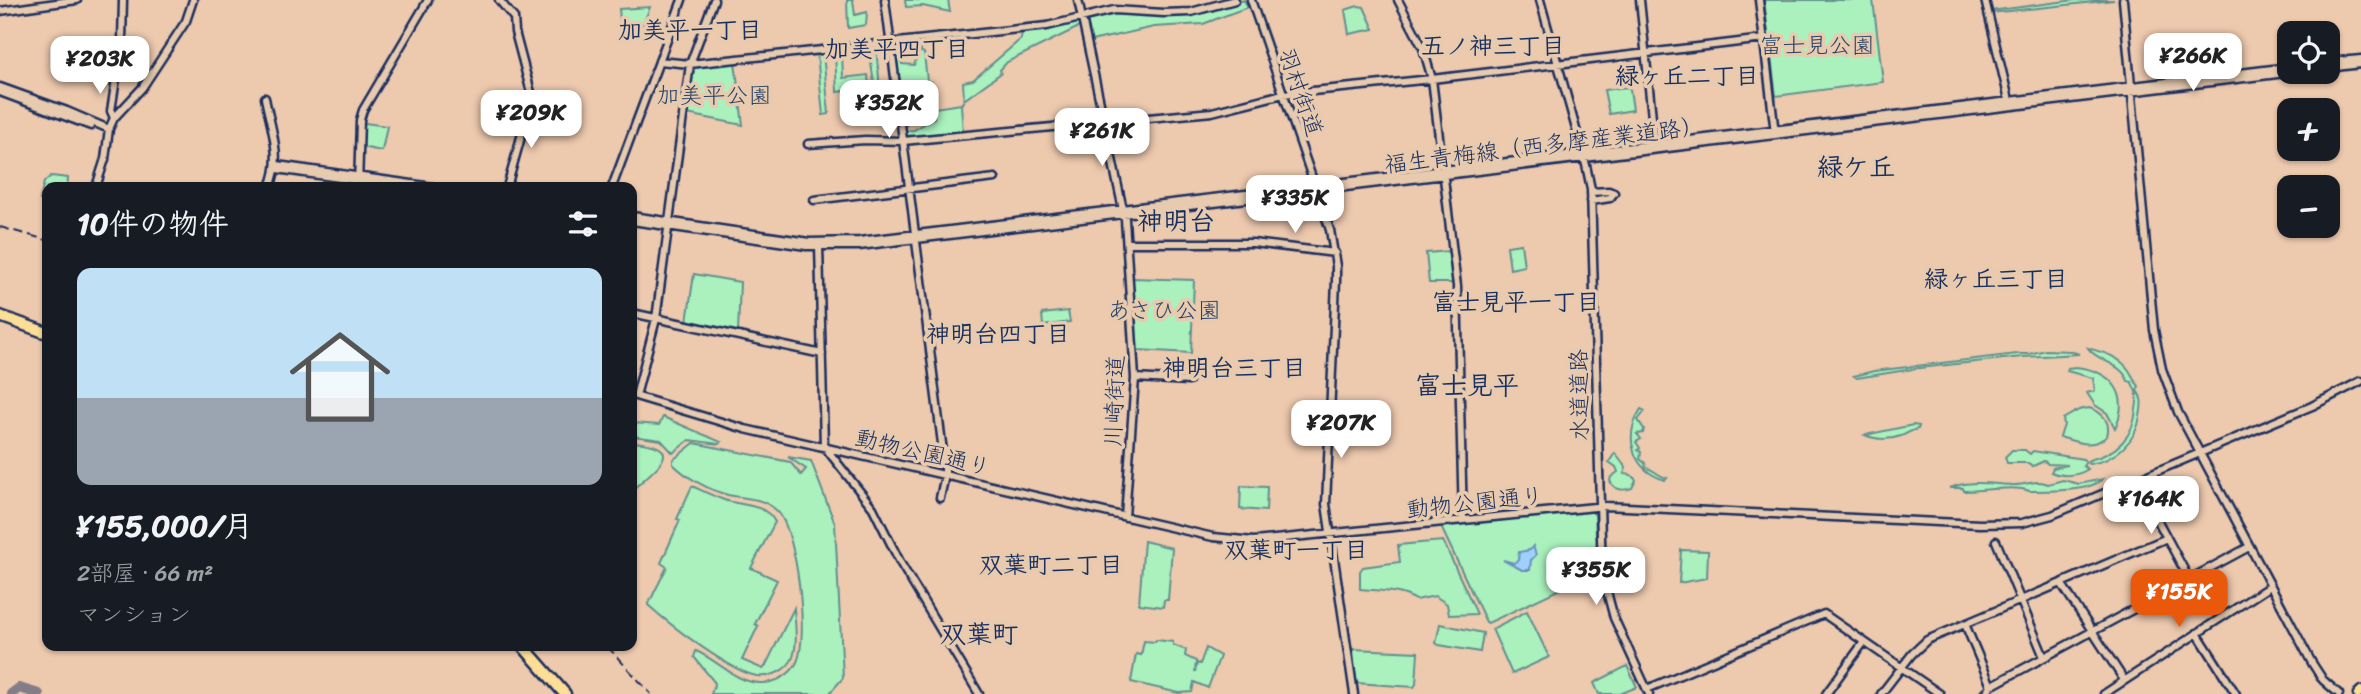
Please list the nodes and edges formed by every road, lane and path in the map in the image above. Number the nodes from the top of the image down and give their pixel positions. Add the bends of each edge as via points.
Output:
1 (77, 0) edge
2 (123, 0) edge
3 (193, 0) edge
4 (428, 0) edge
5 (499, 0) edge
6 (682, 0) edge
7 (713, 0) edge
8 (885, 0) edge
9 (1078, 0) edge
10 (1235, 0) edge
11 (1251, 0) edge
12 (1398, 0) edge
13 (1540, 0) edge
14 (1640, 0) edge
15 (1759, 0) edge
16 (1985, 0) edge
17 (2123, 0) edge
18 (0, 11) edge
19 (1082, 18) junction
20 (1764, 39) junction
21 (890, 43) junction
22 (1645, 53) junction
23 (659, 61) junction
24 (2361, 61) edge
25 (1558, 63) junction
26 (690, 64) junction
27 (2340, 64) edge
28 (2277, 69) edge
29 (2277, 74) edge
30 (1432, 79) junction
31 (2132, 89) junction
32 (0, 90) edge
33 (1283, 94) junction
34 (265, 98) dead end
35 (2010, 104) junction
36 (114, 118) junction
37 (1105, 122) junction
38 (110, 129) junction
39 (1775, 132) junction
40 (903, 141) junction
41 (808, 144) dead end
42 (1655, 147) junction
43 (1584, 156) junction
44 (277, 167) junction
45 (1443, 173) junction
46 (995, 178) dead end
47 (98, 182) edge
48 (272, 182) edge
49 (358, 182) edge
50 (398, 182) edge
51 (508, 182) edge
52 (614, 182) edge
53 (909, 188) junction
54 (1315, 188) junction
55 (1591, 192) junction
56 (814, 200) dead end
57 (1591, 201) junction
58 (1124, 211) junction
59 (637, 220) edge
60 (669, 224) junction
61 (915, 237) junction
62 (1127, 243) junction
63 (819, 245) junction
64 (1335, 253) junction
65 (637, 314) edge
66 (0, 316) edge
67 (656, 318) junction
68 (0, 322) edge
69 (42, 334) edge
70 (42, 335) edge
71 (822, 354) junction
72 (1135, 378) junction
73 (1189, 381) dead end
74 (2361, 381) edge
75 (637, 385) edge
76 (637, 397) edge
77 (824, 446) junction
78 (2199, 453) junction
79 (945, 475) junction
80 (2136, 480) junction
81 (940, 498) dead end
82 (1600, 506) junction
83 (1125, 517) junction
84 (1463, 520) junction
85 (1330, 534) junction
86 (2167, 538) junction
87 (1996, 541) dead end
88 (2249, 547) junction
89 (2189, 579) junction
90 (2061, 583) junction
91 (2270, 586) junction
92 (2020, 601) junction
93 (1965, 624) junction
94 (2092, 632) junction
95 (2197, 633) junction
96 (1864, 642) junction
97 (521, 651) edge
98 (527, 651) edge
99 (2044, 657) junction
100 (1902, 667) junction
101 (2124, 680) junction
102 (1991, 686) junction
103 (1648, 692) edge
104 (559, 694) edge
105 (565, 694) edge
106 (979, 694) edge
107 (1354, 694) edge
108 (1826, 694) edge
109 (1881, 694) edge
110 (1940, 694) edge
111 (1985, 694) edge
112 (2104, 694) edge
113 (2236, 694) edge
114 (2339, 694) edge

1 - 18 street
2 - 36 street via 111,111
3 - 36 street via 186,21 142,88
4 - 49 street via 363,110
5 - 51 street via 514,18 534,104
6 - 23 street
7 - 26 street
8 - 21 street
9 - 19 street
10 - 19 street via 1191,12 1121,9
11 - 33 street, 羽村街道
12 - 30 street via 1419,38
13 - 25 street, 水道道路
14 - 22 street
15 - 20 street
16 - 35 street
17 - 31 street
19 - 21 street
19 - 37 street, 川崎街道
20 - 22 street
20 - 39 street
21 - 26 street
21 - 40 street
22 - 25 street
22 - 42 street
23 - 26 street
23 - 52 street
24 - 27 street
25 - 30 street
25 - 43 street, 水道道路
26 - 60 street
28 - 31 street, 福生青梅線（西多摩産業道路）
29 - 31 street, 福生青梅線（西多摩産業道路）
30 - 33 street
30 - 45 street
31 - 35 street, 福生青梅線（西多摩産業道路）
31 - 78 street via 2157,349 2172,399
32 - 38 street
33 - 37 street via 1212,112
33 - 54 street, 羽村街道
34 - 44 street
35 - 39 street, 福生青梅線（西多摩産業道路）
36 - 38 street
37 - 40 street
37 - 58 street, 川崎街道
38 - 47 street
39 - 42 street, 福生青梅線（西多摩産業道路）
40 - 41 street
40 - 53 street
42 - 43 street, 福生青梅線（西多摩産業道路）
43 - 45 street, 福生青梅線（西多摩産業道路）
43 - 55 street, 水道道路
44 - 48 street
44 - 49 street
45 - 54 street, 福生青梅線（西多摩産業道路）
45 - 84 street via 1457,286
46 - 53 street
49 - 50 street
53 - 56 street
53 - 61 street
54 - 58 street, 福生青梅線（西多摩産業道路）
54 - 64 street, 羽村街道
55 - 57 street, 水道道路
55 - 57 street via 1614,193
57 - 82 street, 水道道路
58 - 61 street, 福生青梅線（西多摩産業道路）
58 - 62 street, 川崎街道
59 - 60 street, 福生青梅線（西多摩産業道路）
60 - 63 street, 福生青梅線（西多摩産業道路）
60 - 67 street
61 - 63 street, 福生青梅線（西多摩産業道路） via 851,246
61 - 79 street
62 - 64 street via 1253,243
62 - 72 street, 川崎街道
63 - 71 street
64 - 85 street, 羽村街道 via 1326,491
65 - 67 street
66 - 69 highway
67 - 71 street
67 - 75 street
68 - 70 highway
71 - 77 street
72 - 73 street
72 - 83 street, 川崎街道
74 - 78 street, 動物公園通り
76 - 77 street, 動物公園通り via 706,419
77 - 79 street, 動物公園通り
77 - 106 street via 873,508
78 - 80 street, 動物公園通り
78 - 88 street
79 - 81 street
79 - 83 street, 動物公園通り
80 - 82 street, 動物公園通り via 2052,515 2004,524
80 - 86 street
82 - 84 street, 動物公園通り
82 - 103 street, 水道道路 via 1607,597
83 - 85 street, 動物公園通り via 1237,540
84 - 85 street, 動物公園通り
85 - 107 street, 羽村街道
86 - 89 street
86 - 90 street
87 - 92 street
88 - 89 street
88 - 91 street
89 - 94 street
90 - 92 street
90 - 94 street
91 - 95 street
91 - 114 street via 2317,671
92 - 93 street
92 - 99 street
93 - 100 street via 1922,644
93 - 102 street
94 - 99 street
94 - 101 street
95 - 101 street
95 - 113 street
96 - 100 street
96 - 103 street via 1824,614
96 - 108 street
97 - 104 highway
98 - 105 highway
99 - 102 street
100 - 109 street
100 - 110 street
101 - 112 street
102 - 111 street

